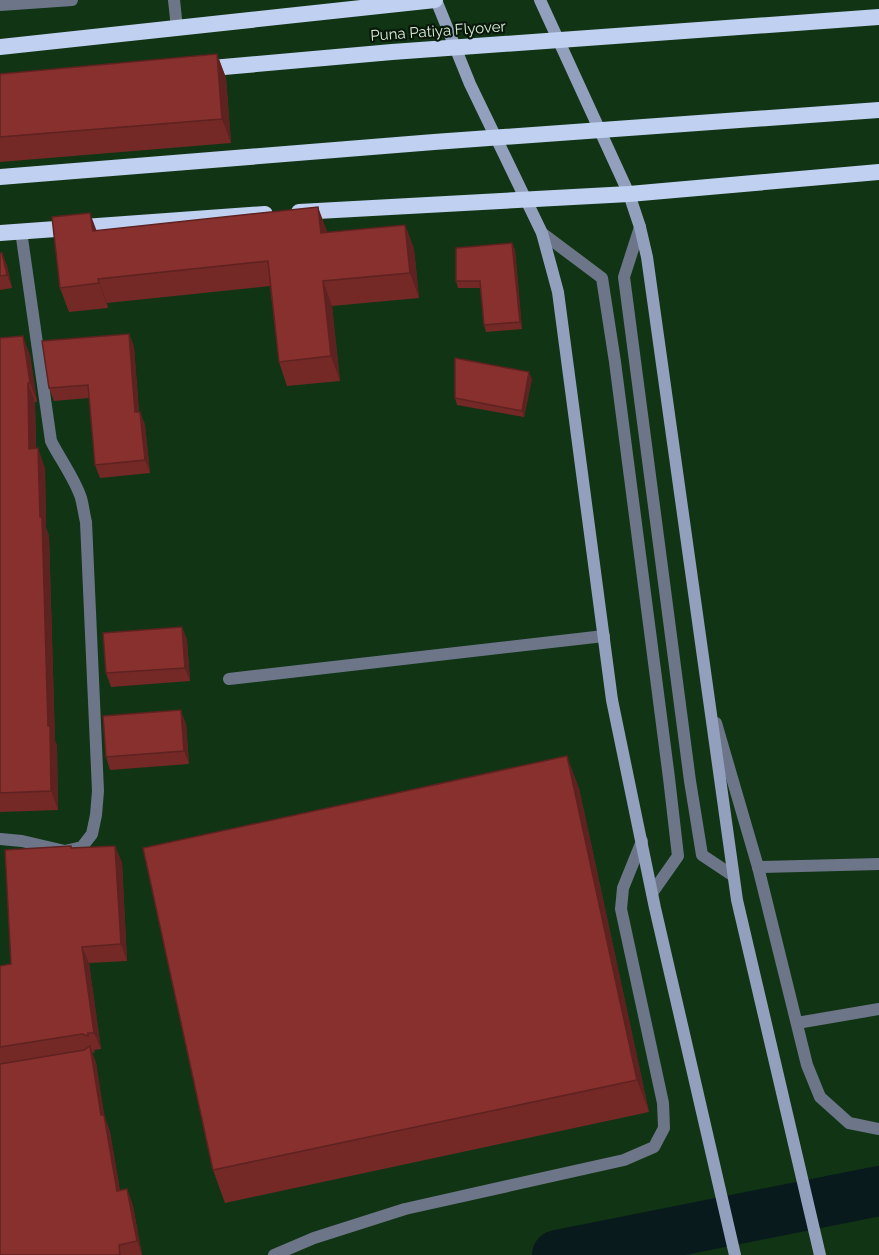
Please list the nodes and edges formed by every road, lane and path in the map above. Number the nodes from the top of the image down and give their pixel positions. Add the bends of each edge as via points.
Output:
1 (72, 0) edge
2 (174, 0) edge
3 (436, 0) edge
4 (540, 0) edge
5 (0, 5) edge
6 (879, 17) edge
7 (177, 28) junction
8 (0, 47) edge
9 (190, 70) edge
10 (879, 110) edge
11 (879, 172) edge
12 (0, 177) edge
13 (629, 194) junction
14 (526, 200) junction
15 (640, 227) junction
16 (21, 231) junction
17 (0, 233) edge
18 (542, 233) junction
19 (604, 636) junction
20 (229, 679) dead end
21 (709, 700) junction
22 (0, 839) edge
23 (642, 841) junction
24 (879, 864) edge
25 (758, 867) junction
26 (732, 875) junction
27 (652, 893) junction
28 (879, 1009) edge
29 (797, 1023) junction
30 (879, 1130) edge
31 (274, 1255) edge
32 (735, 1255) edge
33 (820, 1255) edge

1 - 5 street
2 - 7 street
3 - 7 highway
3 - 14 main road via 470,84
4 - 13 main road
6 - 9 highway, Puna Patiya Flyover, bridge
7 - 8 highway
10 - 12 highway, bridge
11 - 13 highway
13 - 14 highway
13 - 15 main road
14 - 16 highway
14 - 18 main road
15 - 21 main road
15 - 26 street via 624,277 690,781 702,855
16 - 17 highway
16 - 22 street via 51,441 80,496 86,522 98,791 92,834 82,848 65,851
18 - 19 main road via 558,292
18 - 27 street via 602,278 678,856
19 - 20 street
19 - 23 main road via 612,700
21 - 25 street
21 - 26 main road
23 - 27 main road
23 - 31 street via 623,888 621,909 663,1103 664,1128 654,1147 624,1160 405,1209
24 - 25 street
25 - 29 street
26 - 33 main road
27 - 32 main road
28 - 29 street
29 - 30 street via 807,1065 820,1096 849,1123

